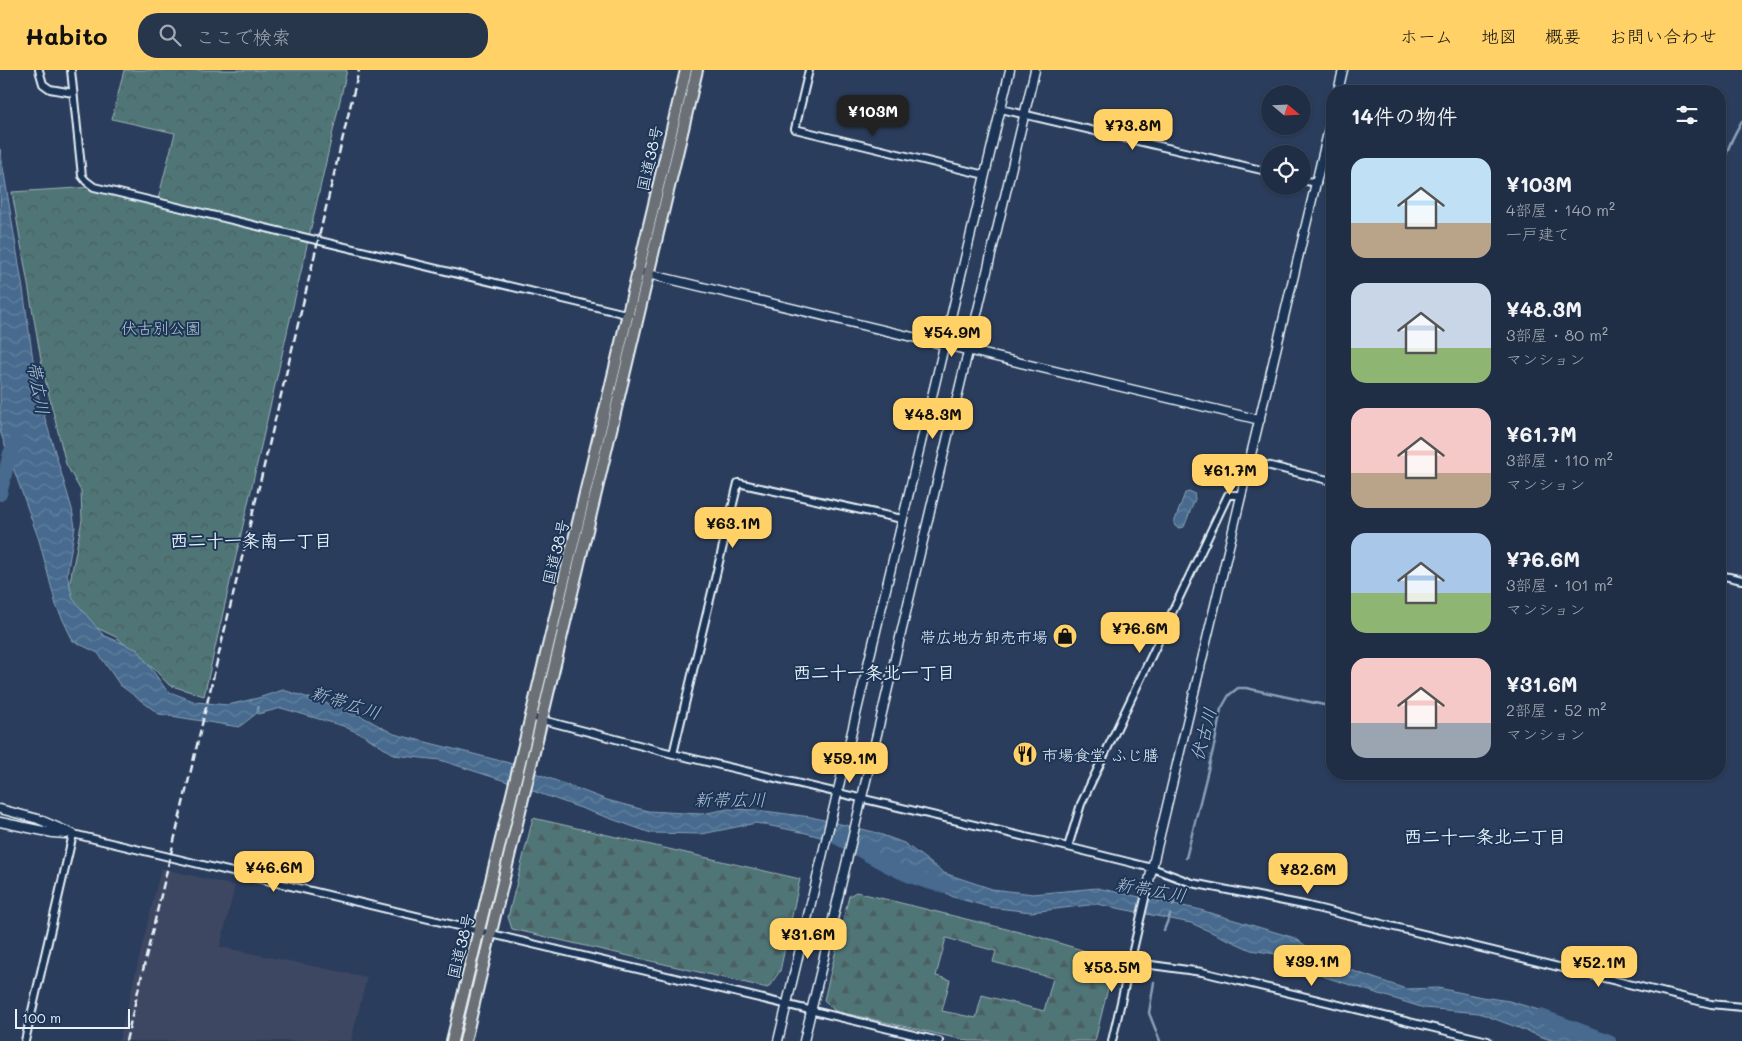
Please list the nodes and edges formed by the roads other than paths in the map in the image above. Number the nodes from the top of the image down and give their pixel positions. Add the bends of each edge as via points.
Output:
1 (40, 70) edge
2 (71, 70) edge
3 (686, 70) edge
4 (697, 70) edge
5 (808, 70) edge
6 (1010, 70) edge
7 (1035, 70) edge
8 (1343, 70) edge
9 (1339, 85) edge
10 (73, 93) junction
11 (1000, 109) junction
12 (1024, 114) junction
13 (1326, 143) edge
14 (1261, 170) edge
15 (985, 175) junction
16 (1311, 182) edge
17 (1317, 183) junction
18 (637, 272) junction
19 (648, 274) junction
20 (627, 314) junction
21 (638, 317) junction
22 (945, 345) junction
23 (969, 350) junction
24 (1260, 420) junction
25 (1250, 461) junction
26 (1326, 480) edge
27 (1242, 495) junction
28 (902, 519) junction
29 (1726, 576) edge
30 (1742, 580) edge
31 (531, 717) junction
32 (542, 720) junction
33 (673, 754) junction
34 (837, 793) junction
35 (862, 798) junction
36 (0, 809) edge
37 (0, 822) edge
38 (73, 834) junction
39 (1068, 847) junction
40 (1152, 868) junction
41 (1149, 881) joint
42 (479, 931) junction
43 (491, 934) junction
44 (1130, 962) junction
45 (786, 1004) junction
46 (1742, 1007) edge
47 (811, 1010) junction
48 (25, 1041) edge
49 (452, 1041) edge
50 (465, 1041) edge
51 (778, 1041) edge
52 (804, 1041) edge
53 (939, 1041) edge
54 (1112, 1041) edge
55 (1488, 1041) edge

1 - 10 street via 43,84 50,89
2 - 10 street
3 - 18 highway, 国道38号
4 - 19 highway, 国道38号
5 - 15 street via 795,129
6 - 11 street
7 - 12 street
8 - 9 street
10 - 20 street via 82,176 94,187
11 - 12 street
11 - 15 street
12 - 14 street
12 - 23 street
13 - 17 street
15 - 22 street
16 - 17 street
17 - 24 street
18 - 19 street
18 - 20 highway, 国道38号
19 - 21 highway, 国道38号
19 - 22 street
20 - 21 street
20 - 31 highway, 国道38号
21 - 32 highway, 国道38号
22 - 23 street
22 - 28 street
23 - 24 street
23 - 35 street
24 - 25 street
25 - 26 street
25 - 27 street
27 - 39 street via 1228,495 1081,804
27 - 40 street
28 - 33 street via 738,483
28 - 34 street
29 - 30 street
31 - 32 street
31 - 42 highway, 国道38号
32 - 33 street
32 - 43 highway, 国道38号
33 - 34 street
34 - 35 street
34 - 45 street
35 - 39 street
35 - 47 street
36 - 38 street via 38,819
37 - 38 street
38 - 42 street
38 - 48 street
39 - 40 street
40 - 41 street
40 - 46 street via 1192,883 1304,905 1711,1004
41 - 44 street
42 - 43 street
42 - 49 highway, 国道38号
43 - 45 street
43 - 50 highway, 国道38号
44 - 54 street
44 - 55 street via 1202,972
45 - 47 street
45 - 51 street
47 - 52 street
47 - 53 street

